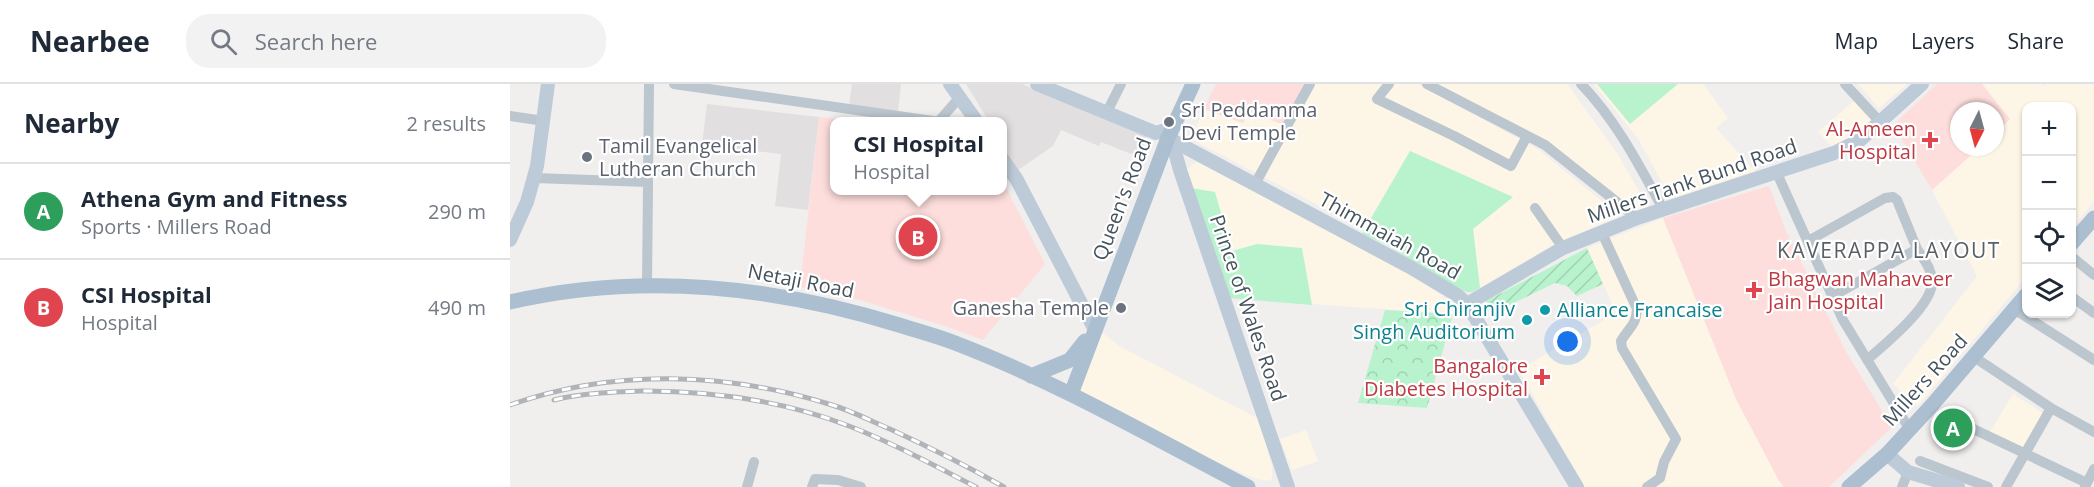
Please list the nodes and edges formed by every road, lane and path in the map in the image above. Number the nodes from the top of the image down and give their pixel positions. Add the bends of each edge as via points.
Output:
1 (548, 84) edge
2 (649, 84) edge
3 (675, 84) edge
4 (1037, 84) edge
5 (1121, 84) edge
6 (1193, 84) edge
7 (1310, 84) edge
8 (1389, 84) edge
9 (1427, 84) edge
10 (1581, 84) edge
11 (1845, 84) edge
12 (1922, 84) edge
13 (954, 88) edge
14 (1107, 112) junction
15 (510, 116) edge
16 (911, 117) edge
17 (942, 117) edge
18 (974, 117) edge
19 (544, 121) junction
20 (1881, 123) junction
21 (1171, 135) junction
22 (1527, 136) junction
23 (1007, 166) edge
24 (1776, 171) junction
25 (534, 177) junction
26 (648, 182) junction
27 (1255, 184) junction
28 (1535, 208) dead end
29 (1663, 208) junction
30 (1637, 218) junction
31 (2091, 228) edge
32 (1602, 233) junction
33 (510, 240) edge
34 (2076, 240) edge
35 (1808, 241) junction
36 (1563, 249) junction
37 (1917, 249) junction
38 (2076, 260) edge
39 (2094, 275) edge
40 (647, 286) junction
41 (1833, 296) junction
42 (2022, 300) edge
43 (2076, 300) edge
44 (510, 302) edge
45 (1467, 304) junction
46 (2014, 309) junction
47 (2094, 313) edge
48 (1095, 330) junction
49 (1974, 357) junction
50 (1867, 360) junction
51 (2094, 360) edge
52 (1031, 376) junction
53 (1071, 394) junction
54 (2051, 408) junction
55 (1948, 417) dead end
56 (1910, 430) junction
57 (2094, 432) edge
58 (2025, 453) junction
59 (1887, 454) junction
60 (1920, 461) dead end
61 (754, 462) dead end
62 (2094, 469) edge
63 (1907, 483) edge
64 (2086, 485) edge
65 (747, 487) edge
66 (812, 487) edge
67 (861, 487) edge
68 (1248, 487) edge
69 (1288, 487) edge
70 (1576, 487) edge
71 (1647, 487) edge
72 (1850, 487) edge
73 (1958, 487) edge
74 (1988, 487) edge
75 (2006, 487) edge

1 - 19 street
2 - 26 street
3 - 16 street
4 - 14 street
5 - 14 street
6 - 21 main road, Queen's Road
7 - 27 street
8 - 22 street via 1377,99 1511,165
9 - 22 street
10 - 29 street via 1630,150
11 - 20 street
12 - 20 street, Millers Tank Bund Road
13 - 17 street
13 - 18 street
14 - 21 street via 1156,133
15 - 19 street
19 - 25 street
20 - 24 street, Millers Tank Bund Road via 1860,140 1834,153
21 - 27 street, Thimmaiah Road
21 - 48 main road, Queen's Road
21 - 69 street, Prince of Wales Road
22 - 30 street via 1545,145
23 - 48 street
24 - 29 street, Millers Tank Bund Road
24 - 35 street
25 - 26 street
25 - 33 street
26 - 40 street
27 - 45 street, Thimmaiah Road via 1410,267
28 - 36 street
29 - 30 street, Millers Tank Bund Road
30 - 32 street, Millers Tank Bund Road
31 - 34 main road
32 - 36 street, Millers Tank Bund Road
32 - 71 street via 1637,309 1636,319 1621,341 1622,348 1676,439 1660,478
35 - 37 street via 1893,197
35 - 41 street
36 - 45 street, Millers Tank Bund Road
37 - 41 street
37 - 50 street via 1931,271 1932,284 1926,300
38 - 39 street
40 - 44 main road, Netaji Road via 554,293
40 - 52 main road, Netaji Road via 706,286 818,303 954,342
41 - 50 street
42 - 46 main road, Millers Road
43 - 47 street
45 - 70 street, Thimmaiah Road
46 - 49 main road, Millers Road
46 - 51 street
48 - 52 main road, Queen's Road via 1070,360
48 - 53 main road, Queen's Road
49 - 54 street
49 - 56 main road, Millers Road
50 - 56 street
52 - 53 main road, Netaji Road
53 - 68 main road, Netaji Road
54 - 57 street
54 - 58 street
55 - 58 street
56 - 59 main road, Millers Road
58 - 64 street
58 - 75 street
59 - 63 street
59 - 72 main road, Millers Road
60 - 74 street
61 - 65 street
62 - 64 street
63 - 73 street
66 - 67 street via 815,479

